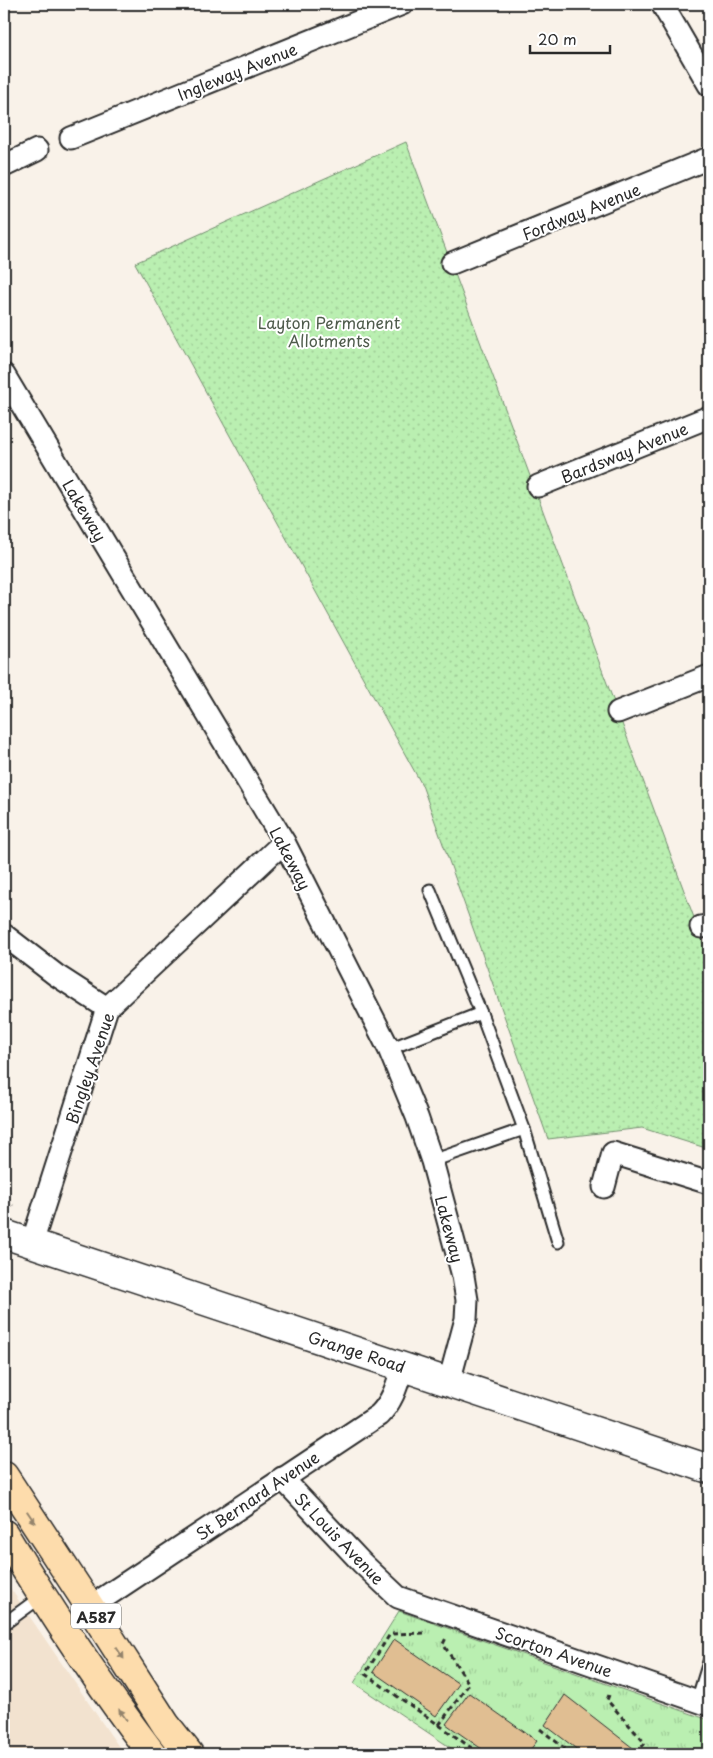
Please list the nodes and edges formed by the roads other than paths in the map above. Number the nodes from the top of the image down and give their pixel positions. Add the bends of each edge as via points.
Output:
1 (402, 4) edge
2 (662, 4) edge
3 (709, 85) edge
4 (72, 138) dead end
5 (37, 150) dead end
6 (709, 158) edge
7 (4, 166) edge
8 (452, 263) dead end
9 (4, 375) edge
10 (709, 417) edge
11 (538, 486) dead end
12 (709, 676) edge
13 (618, 712) dead end
14 (284, 842) junction
15 (430, 890) dead end
16 (4, 935) edge
17 (107, 1008) junction
18 (481, 1013) junction
19 (389, 1049) junction
20 (524, 1129) junction
21 (432, 1161) junction
22 (709, 1183) edge
23 (604, 1187) dead end
24 (4, 1234) edge
25 (558, 1242) dead end
26 (32, 1243) junction
27 (403, 1366) junction
28 (449, 1382) junction
29 (709, 1469) edge
30 (4, 1476) edge
31 (282, 1478) junction
32 (4, 1534) edge
33 (42, 1596) junction
34 (398, 1597) joint
35 (90, 1607) junction
36 (4, 1624) edge
37 (709, 1662) edge
38 (703, 1703) edge
39 (152, 1754) edge
40 (189, 1754) edge

1 - 4 street, Ingleway Avenue
2 - 3 street
5 - 7 street
6 - 8 street, Fordway Avenue
9 - 14 street, Lakeway
10 - 11 street, Bardsway Avenue
12 - 13 street
14 - 17 street, Bingley Avenue
14 - 19 street, Lakeway
15 - 18 lane
16 - 17 street via 56,975
17 - 26 street, Bingley Avenue
18 - 19 lane
18 - 20 lane
19 - 21 street, Lakeway
20 - 21 lane
20 - 25 lane
21 - 28 street, Lakeway via 467,1300 466,1319
22 - 23 street via 613,1153
24 - 26 street, Grange Road
26 - 27 street, Grange Road
27 - 28 street, Grange Road
27 - 31 street, St Bernard Avenue via 393,1397 379,1415
28 - 29 street, Grange Road
30 -> 35 main road, A587
31 - 34 street, St Louis Avenue
31 - 35 street, St Bernard Avenue
32 - 33 main road, A587
33 - 36 lane
39 -> 33 main road, A587
34 - 38 street, Scorton Avenue
35 -> 40 main road, A587 via 166,1725
37 - 38 lane

